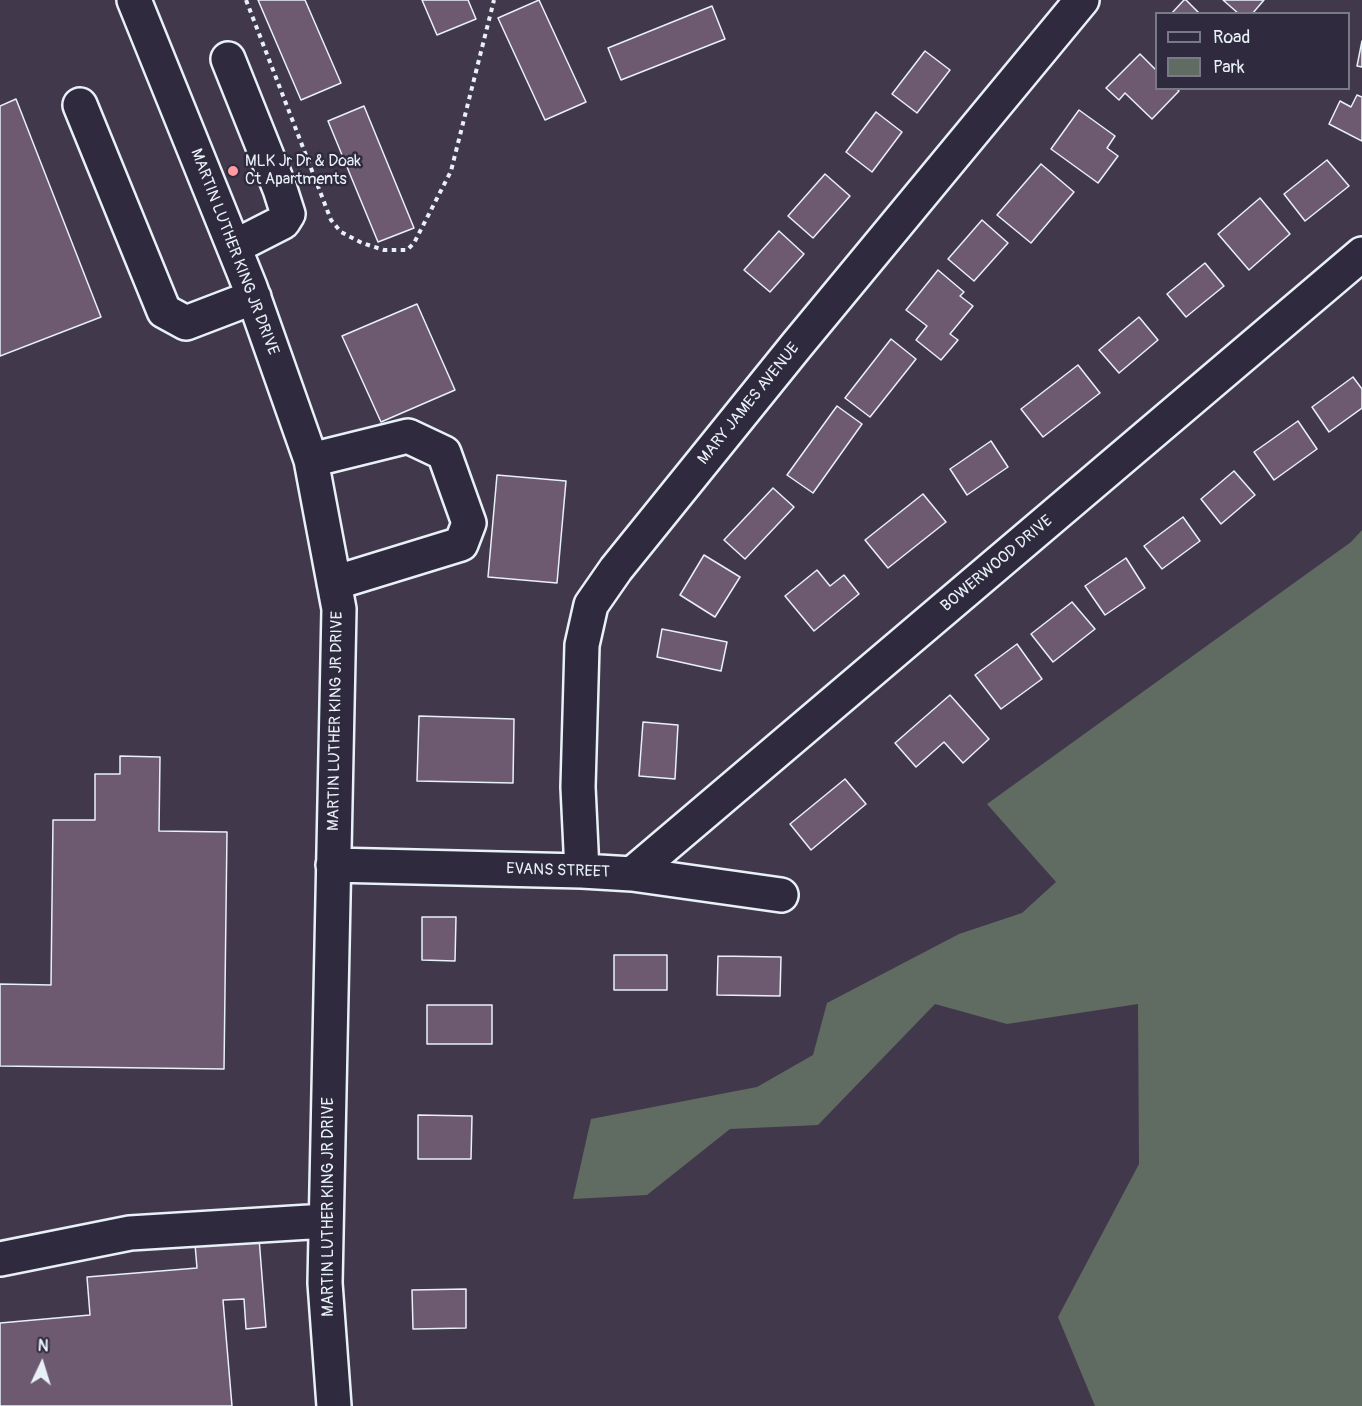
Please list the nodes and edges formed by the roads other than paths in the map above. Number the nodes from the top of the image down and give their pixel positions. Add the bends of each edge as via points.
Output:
1 (134, 0) edge
2 (1082, 0) edge
3 (228, 59) dead end
4 (80, 105) dead end
5 (234, 248) junction
6 (1362, 254) edge
7 (254, 297) junction
8 (311, 460) junction
9 (334, 583) junction
10 (333, 865) junction
11 (582, 871) junction
12 (632, 874) junction
13 (781, 895) dead end
14 (326, 1221) junction
15 (0, 1259) edge
16 (334, 1406) edge

1 - 5 street, MARTIN LUTHER KING JR DRIVE
2 - 11 street, MARY JAMES AVENUE via 796,346 591,605 582,645 578,788
3 - 5 street via 288,213 283,222
4 - 7 street via 165,311 186,323
5 - 7 street, MARTIN LUTHER KING JR DRIVE
6 - 12 street, BOWERWOOD DRIVE
7 - 8 street, MARTIN LUTHER KING JR DRIVE
8 - 9 street, MARTIN LUTHER KING JR DRIVE
8 - 9 street via 408,436 444,453 469,523 461,544
9 - 10 street, MARTIN LUTHER KING JR DRIVE via 339,609
10 - 11 street, EVANS STREET
10 - 14 street, MARTIN LUTHER KING JR DRIVE
11 - 12 street, EVANS STREET
12 - 13 street, EVANS STREET
14 - 15 street via 130,1233
14 - 16 street, MARTIN LUTHER KING JR DRIVE via 325,1283

